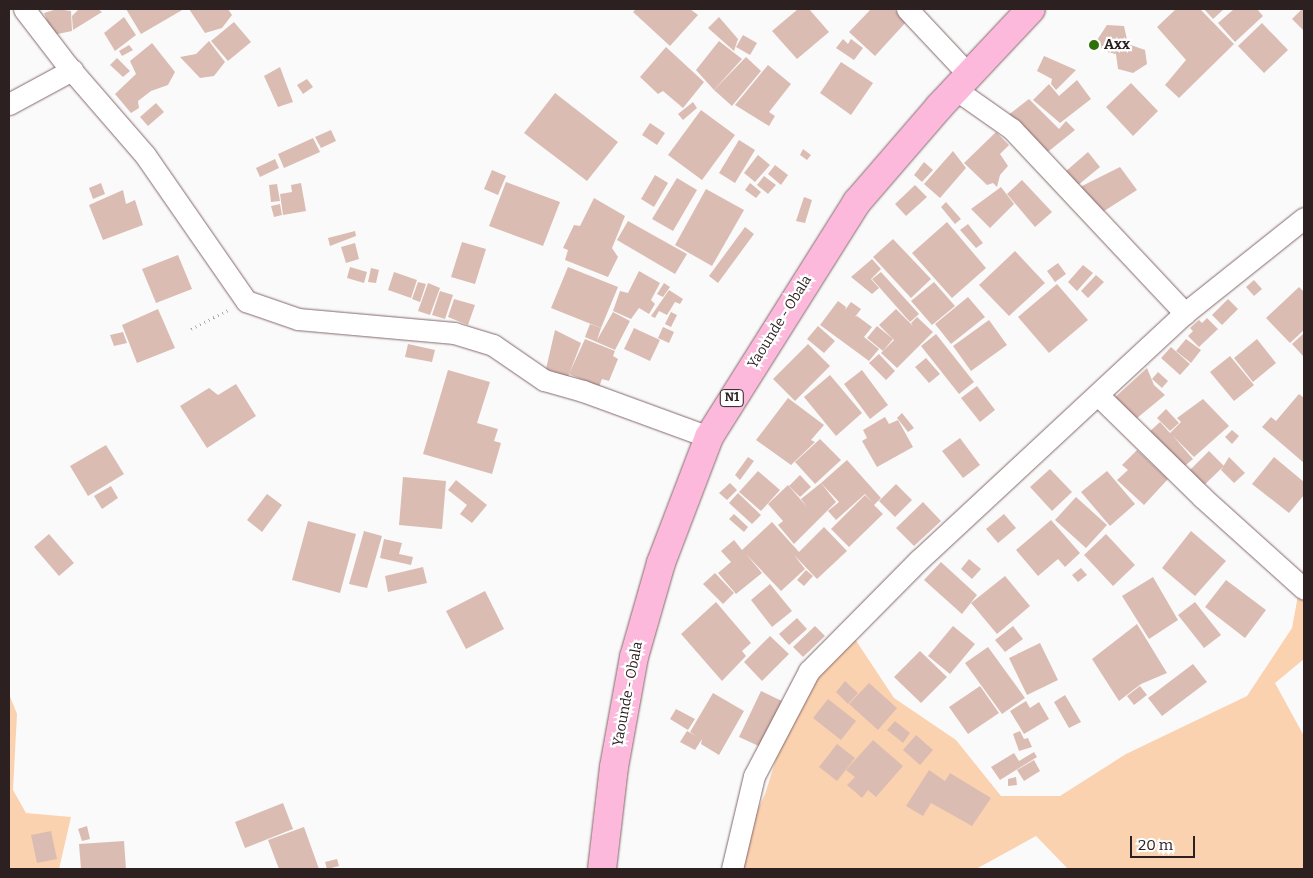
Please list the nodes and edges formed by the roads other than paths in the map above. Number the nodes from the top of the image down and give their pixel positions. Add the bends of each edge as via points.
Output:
1 (24, 9) edge
2 (907, 9) edge
3 (1031, 9) edge
4 (72, 70) junction
5 (962, 82) junction
6 (9, 104) edge
7 (1304, 218) edge
8 (1185, 313) junction
9 (1098, 395) junction
10 (709, 437) junction
11 (1304, 589) edge
12 (602, 869) edge
13 (732, 869) edge

1 - 4 street
2 - 5 street
3 - 5 highway, Yaounde - Obala / N1
4 - 6 street
4 - 10 street via 145,155 246,301 298,320 454,333 493,346 544,380
5 - 8 street via 1012,129
5 - 10 highway, Yaounde - Obala / N1 via 857,202
7 - 8 street
8 - 9 street
9 - 11 street via 1202,497
9 - 13 street via 919,560 809,671 754,776
10 - 12 highway, Yaounde - Obala / N1 via 662,563 634,657 614,767

